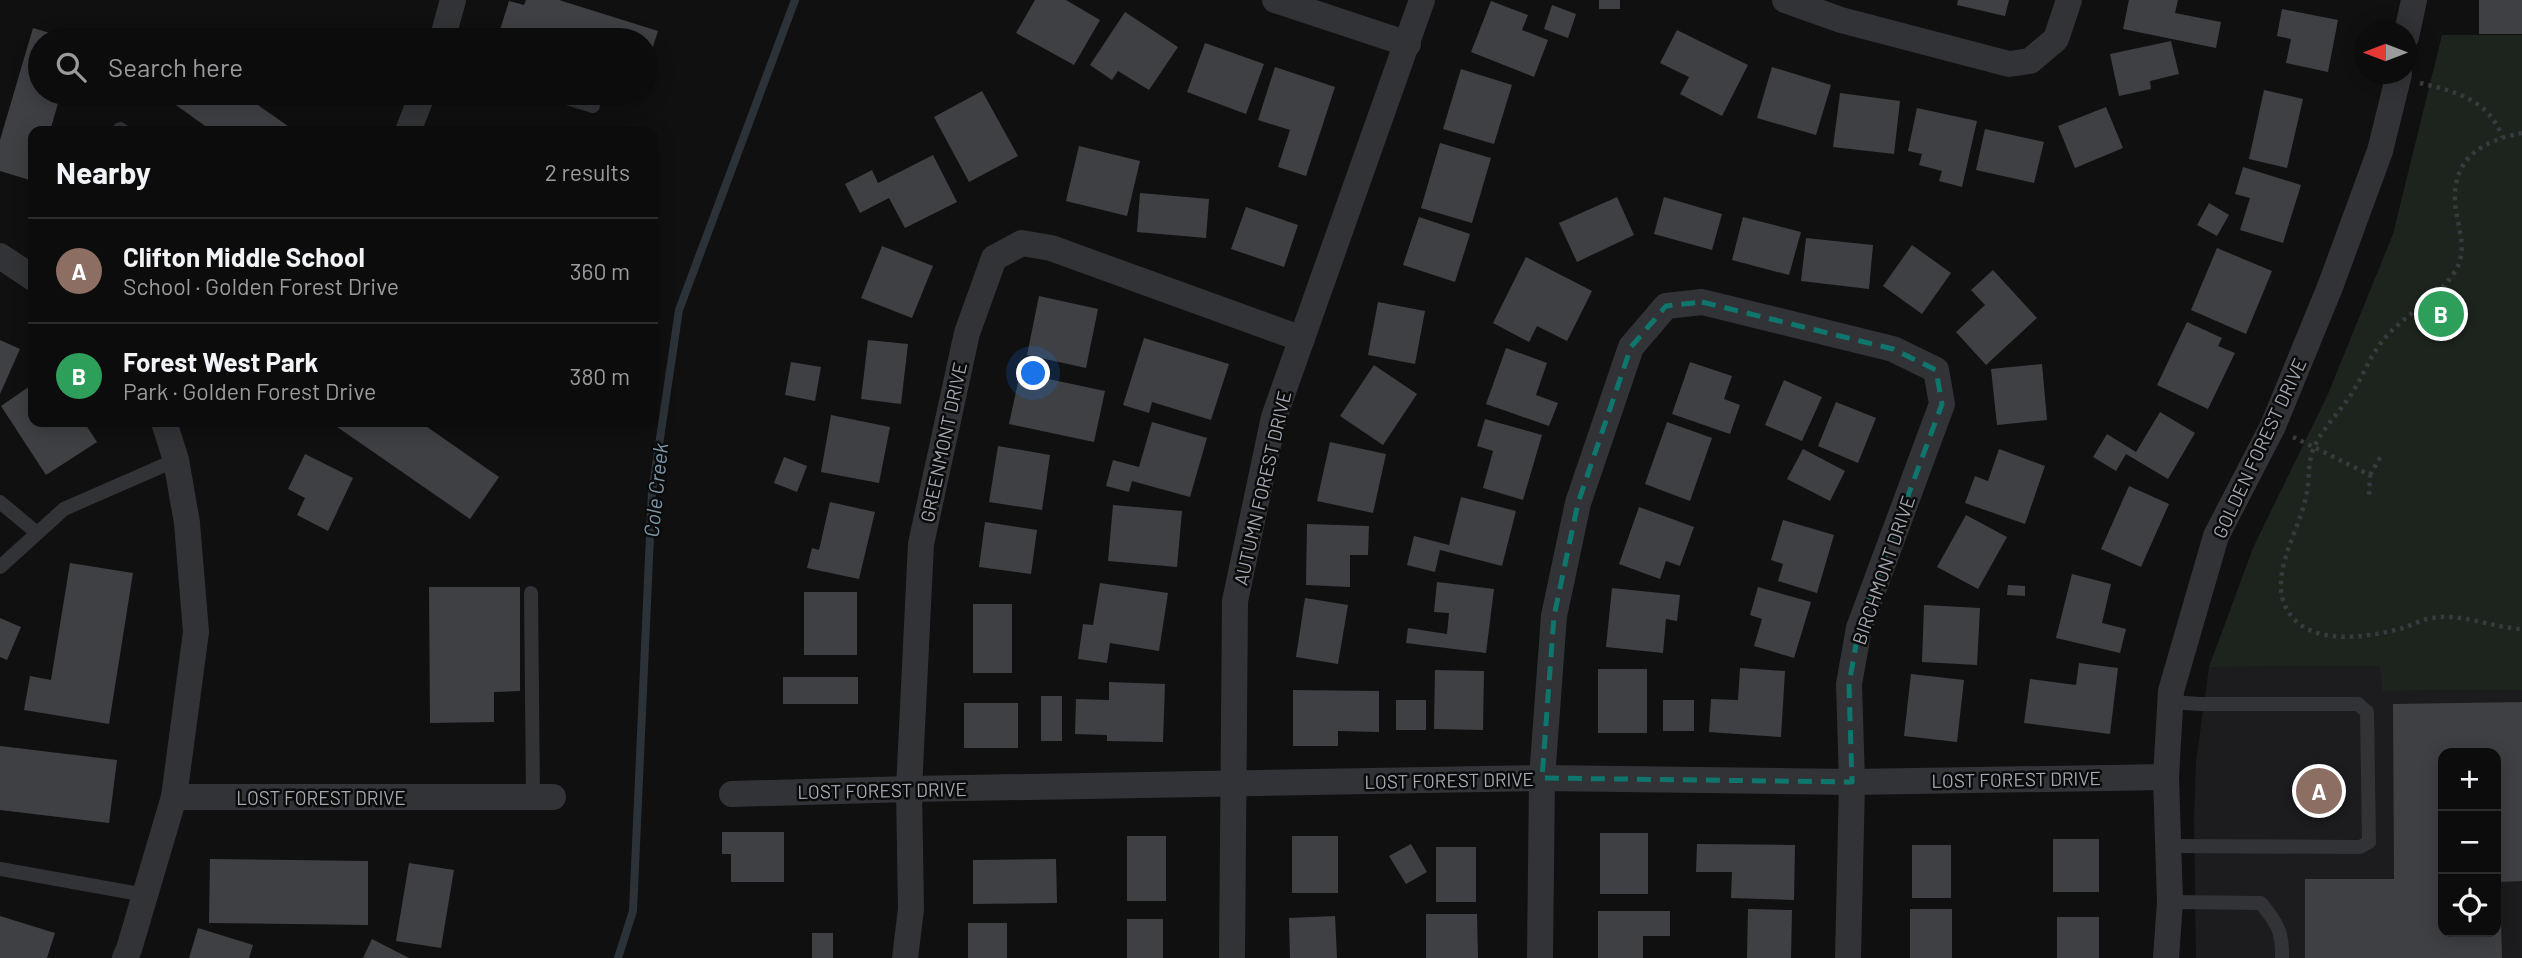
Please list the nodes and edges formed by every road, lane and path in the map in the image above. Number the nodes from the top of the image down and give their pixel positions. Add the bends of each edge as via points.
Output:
1 (453, 0) edge
2 (1275, 0) edge
3 (1422, 0) edge
4 (1785, 0) edge
5 (2069, 0) edge
6 (2414, 0) edge
7 (2409, 21) edge
8 (445, 28) edge
9 (1408, 44) junction
10 (2417, 81) edge
11 (2397, 84) edge
12 (418, 105) edge
13 (590, 105) edge
14 (593, 106) dead end
15 (410, 126) edge
16 (2522, 133) edge
17 (2502, 137) junction
18 (0, 256) edge
19 (28, 275) edge
20 (1302, 339) junction
21 (2273, 426) junction
22 (166, 427) edge
23 (2314, 447) junction
24 (2381, 456) dead end
25 (176, 460) junction
26 (2370, 475) junction
27 (2368, 497) dead end
28 (0, 502) edge
29 (37, 533) junction
30 (0, 567) edge
31 (531, 593) dead end
32 (2522, 629) edge
33 (2170, 702) junction
34 (2166, 777) junction
35 (1542, 778) junction
36 (1852, 782) junction
37 (1232, 784) junction
38 (909, 789) junction
39 (732, 794) dead end
40 (174, 797) junction
41 (543, 797) joint
42 (2168, 846) junction
43 (0, 869) edge
44 (145, 895) junction
45 (2170, 902) junction
46 (124, 958) edge
47 (905, 958) edge
48 (1232, 958) edge
49 (1540, 958) edge
50 (1848, 958) edge
51 (2166, 958) edge
52 (2282, 958) edge

1 - 8 street
2 - 9 street
3 - 9 street, AUTUMN FOREST DRIVE
4 - 5 street via 1841,20 2009,64 2030,61 2056,39
6 - 7 street
9 - 20 street, AUTUMN FOREST DRIVE
10 - 17 path via 2462,94 2497,121
11 - 21 street, GOLDEN FOREST DRIVE via 2380,151
12 - 15 street
13 - 14 lane
16 - 17 path
17 - 23 path via 2481,147 2458,173 2455,201 2462,249 2456,271 2379,345
18 - 19 street
20 - 37 street, AUTUMN FOREST DRIVE via 1274,417 1235,601
20 - 38 street, GREENMONT DRIVE via 1051,248 1023,243 994,258 967,332 921,544
21 - 23 path
21 - 33 street, GOLDEN FOREST DRIVE via 2216,536
22 - 25 street
23 - 26 path
23 - 32 path via 2307,495 2284,563 2280,593 2290,615 2305,630 2361,635 2433,618
24 - 26 path
25 - 29 lane via 64,509
25 - 40 street via 187,523 196,632
26 - 27 path
28 - 29 lane
29 - 30 lane
31 - 41 lane
33 - 34 street, GOLDEN FOREST DRIVE
33 - 42 lane via 2358,704 2367,712 2368,842 2360,847
34 - 36 street, LOST FOREST DRIVE
34 - 42 street, GOLDEN FOREST DRIVE
35 - 36 street, LOST FOREST DRIVE
35 - 36 street, BIRCHMONT DRIVE via 1554,616 1578,503 1632,347 1666,306 1702,302 1894,349 1936,370 1942,404 1859,628 1849,684
35 - 37 street, LOST FOREST DRIVE
35 - 49 street
36 - 50 street, BIRCHMONT DRIVE
37 - 38 street, LOST FOREST DRIVE
37 - 48 street, AUTUMN FOREST DRIVE
38 - 39 street, LOST FOREST DRIVE
38 - 47 street, GREENMONT DRIVE via 911,909
40 - 41 street, LOST FOREST DRIVE
40 - 44 street
42 - 45 street, GOLDEN FOREST DRIVE
43 - 44 lane
44 - 46 street
45 - 51 street, GOLDEN FOREST DRIVE
45 - 52 lane via 2261,903 2283,939

